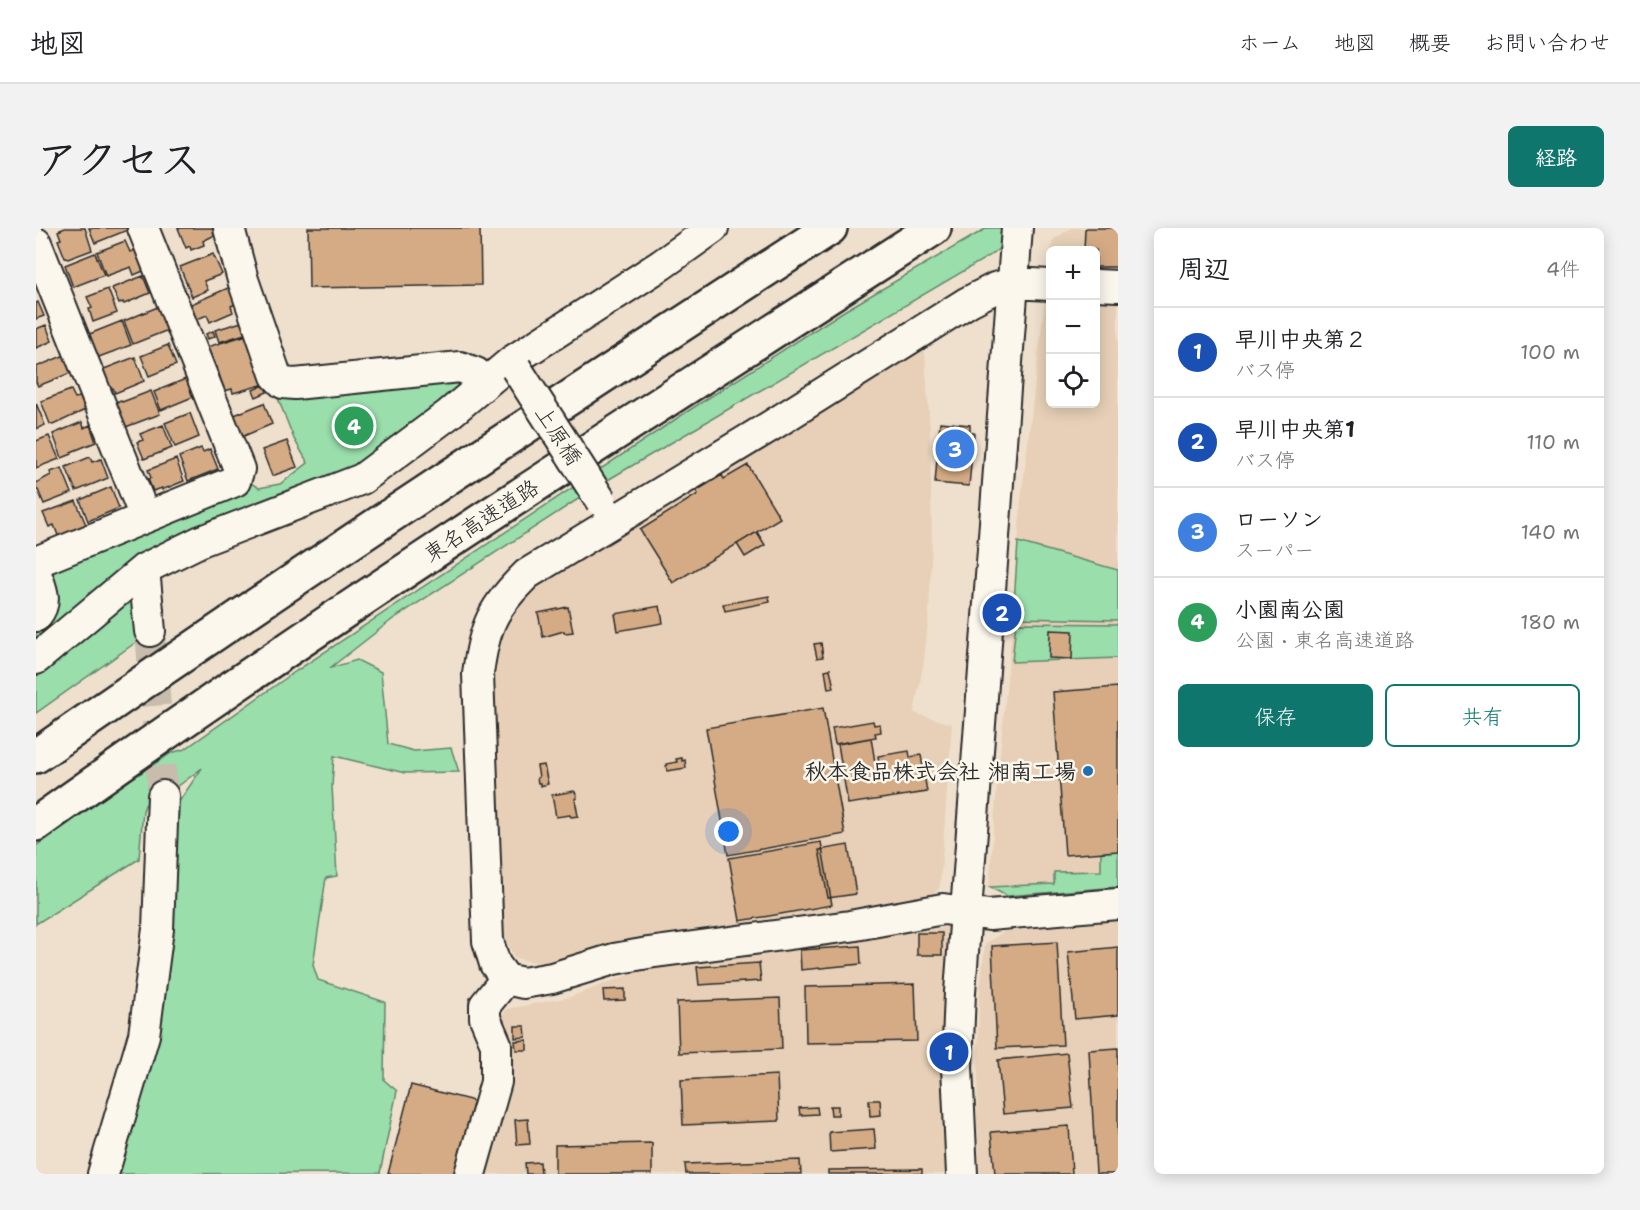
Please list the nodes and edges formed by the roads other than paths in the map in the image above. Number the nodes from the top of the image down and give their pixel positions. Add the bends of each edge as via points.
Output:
1 (142, 228) edge
2 (229, 228) edge
3 (713, 228) edge
4 (803, 228) edge
5 (830, 228) edge
6 (934, 228) edge
7 (956, 228) edge
8 (1016, 240) edge
9 (36, 243) edge
10 (1013, 283) junction
11 (1046, 285) edge
12 (1100, 285) edge
13 (1118, 286) edge
14 (514, 365) junction
15 (594, 381) junction
16 (486, 383) junction
17 (634, 420) junction
18 (608, 511) junction
19 (145, 517) junction
20 (36, 562) edge
21 (144, 569) junction
22 (36, 574) edge
23 (36, 616) edge
24 (150, 631) tunnel mouth
25 (36, 659) edge
26 (36, 756) edge
27 (163, 796) tunnel mouth
28 (36, 824) edge
29 (1118, 904) edge
30 (965, 912) junction
31 (506, 979) junction
32 (103, 1174) edge
33 (470, 1174) edge
34 (962, 1174) edge

1 - 19 street via 239,469 235,480
2 - 16 street via 268,358 283,383 460,367 476,373
3 - 14 street
4 - 15 highway
5 - 15 highway
6 - 17 highway, 東名高速道路
7 - 17 highway via 750,357
8 - 10 street
9 - 19 street
10 - 11 street
10 - 18 street via 968,302 769,427
10 - 30 street
12 - 13 street
14 - 16 street
14 - 18 street, 上原橋, bridge
15 - 26 highway
16 - 21 street via 362,479 201,541
17 - 28 highway, 東名高速道路 via 149,743
18 - 31 street via 504,596 481,647 478,674 488,941 495,964
19 - 20 street
21 - 24 street
21 - 25 street
22 - 23 street via 44,600
27 - 32 street via 158,929 144,1035
29 - 30 street via 989,915
30 - 31 street via 944,909 850,926 648,952 523,983
30 - 34 street via 957,1067
31 - 33 street via 485,1005 485,1018 496,1044 496,1082

